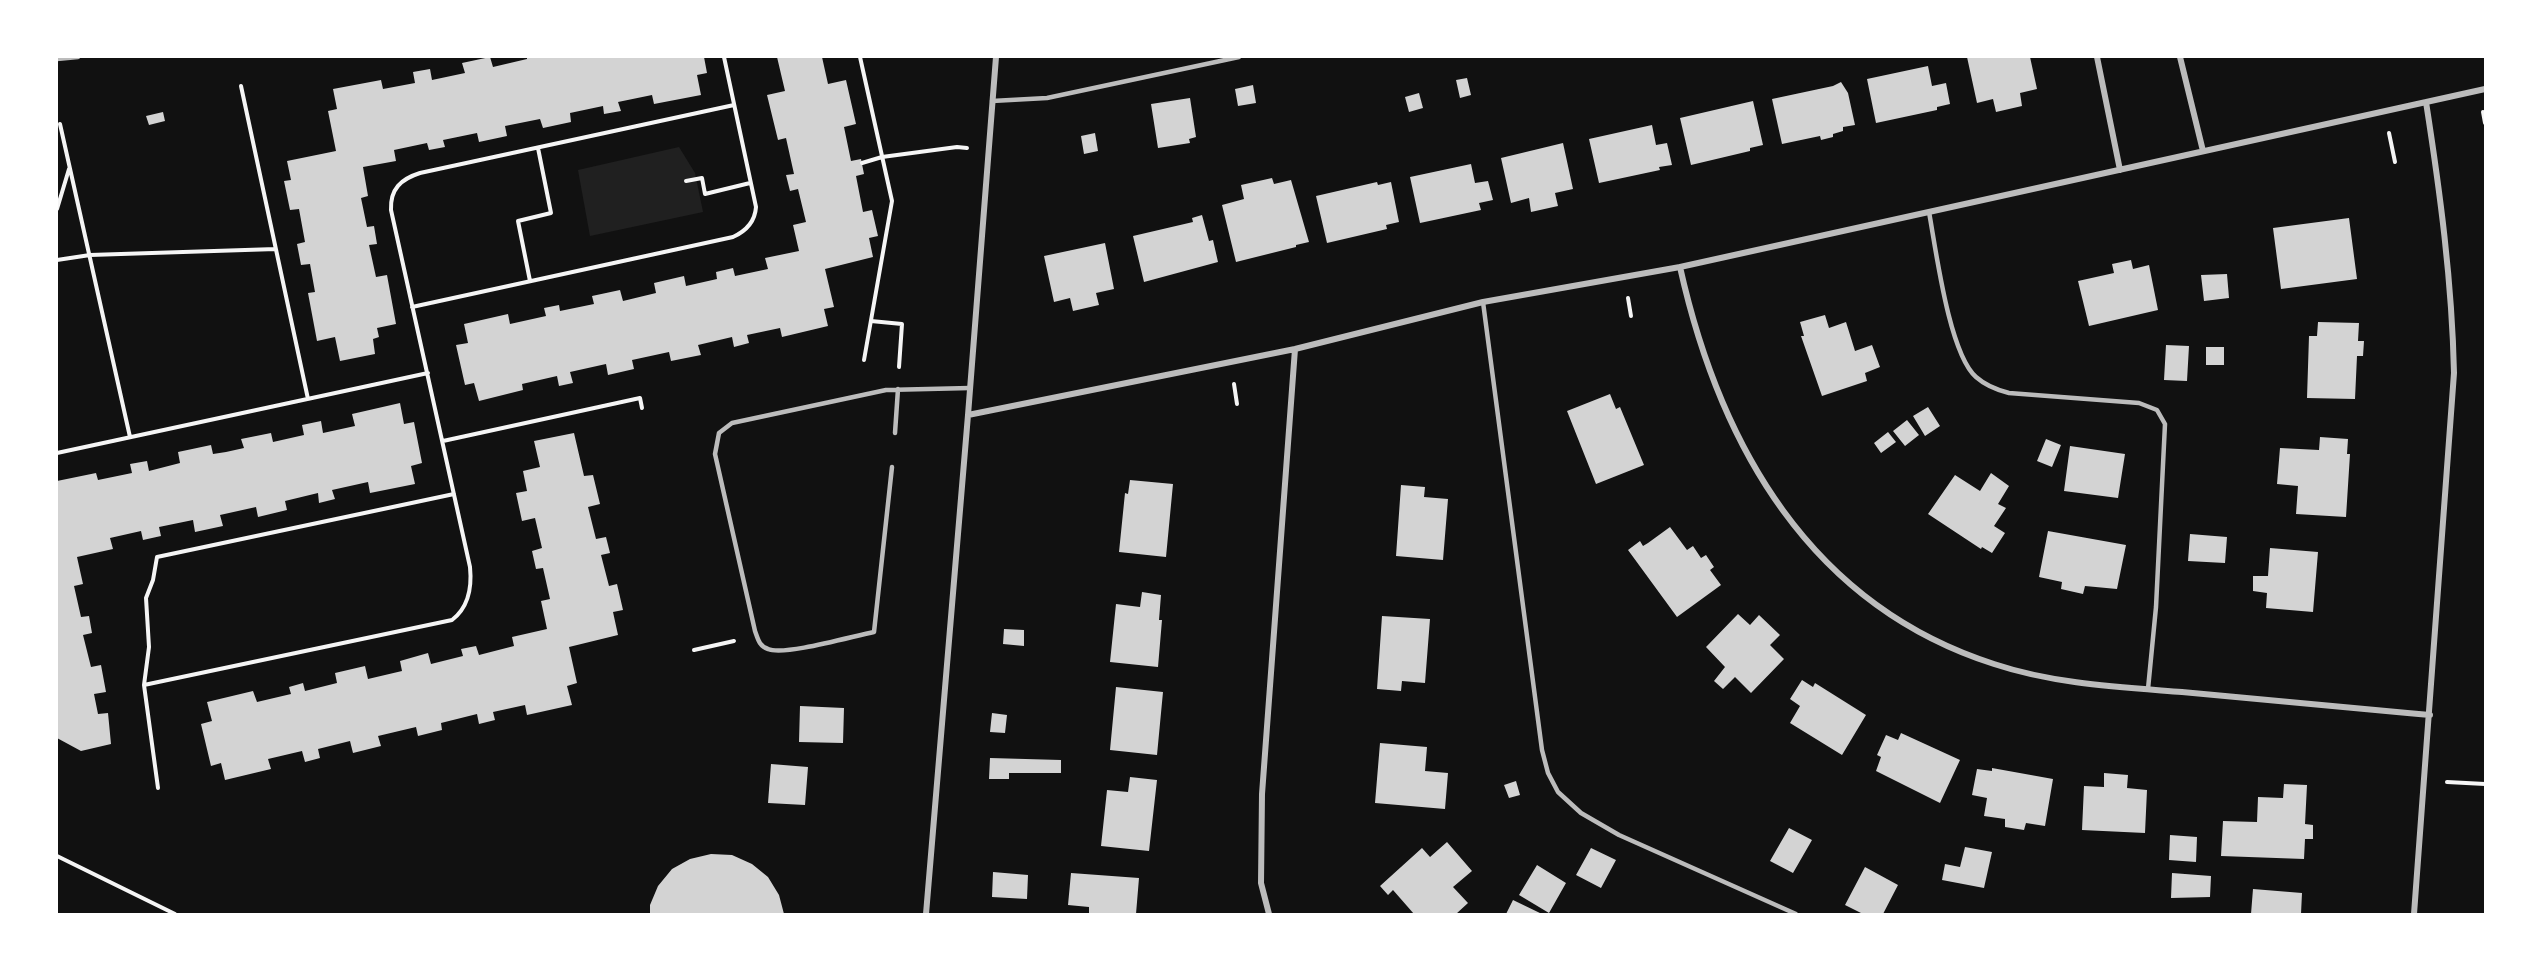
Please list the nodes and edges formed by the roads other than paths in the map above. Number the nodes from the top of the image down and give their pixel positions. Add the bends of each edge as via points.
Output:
1 (78, 57) edge
2 (996, 57) edge
3 (1239, 57) edge
4 (2097, 57) edge
5 (2180, 57) edge
6 (57, 59) edge
7 (2485, 90) edge
8 (992, 101) junction
9 (2426, 102) junction
10 (2203, 152) junction
11 (2121, 170) junction
12 (1929, 212) junction
13 (1680, 267) junction
14 (1483, 302) junction
15 (1295, 349) junction
16 (970, 388) junction
17 (898, 389) junction
18 (968, 415) junction
19 (894, 433) dead end
20 (892, 467) dead end
21 (2148, 689) junction
22 (2430, 715) junction
23 (926, 914) edge
24 (1269, 914) edge
25 (1796, 914) edge
26 (2414, 914) edge

1 - 6 lane
2 - 8 street
3 - 8 lane via 1047,98
4 - 11 street
5 - 10 street
7 - 9 street
8 - 16 street
9 - 10 street
9 - 22 street via 2452,299 2454,373
10 - 11 street
11 - 12 street
12 - 13 street
12 - 21 lane via 1960,356 1974,376 2009,393 2139,403 2157,410 2165,424
13 - 14 street
13 - 21 street via 1692,321 1742,447 1792,527 1833,571 1887,614 1943,644 1994,664 2071,682
14 - 15 street
14 - 25 lane via 1548,773 1558,792 1581,813 1619,835
15 - 18 street
15 - 24 street via 1262,794 1261,883
16 - 17 lane
16 - 18 street
17 - 19 lane
17 - 20 lane via 732,423 719,433 715,454 757,636 766,649 777,651 874,632
18 - 23 street
21 - 22 street
22 - 26 street

